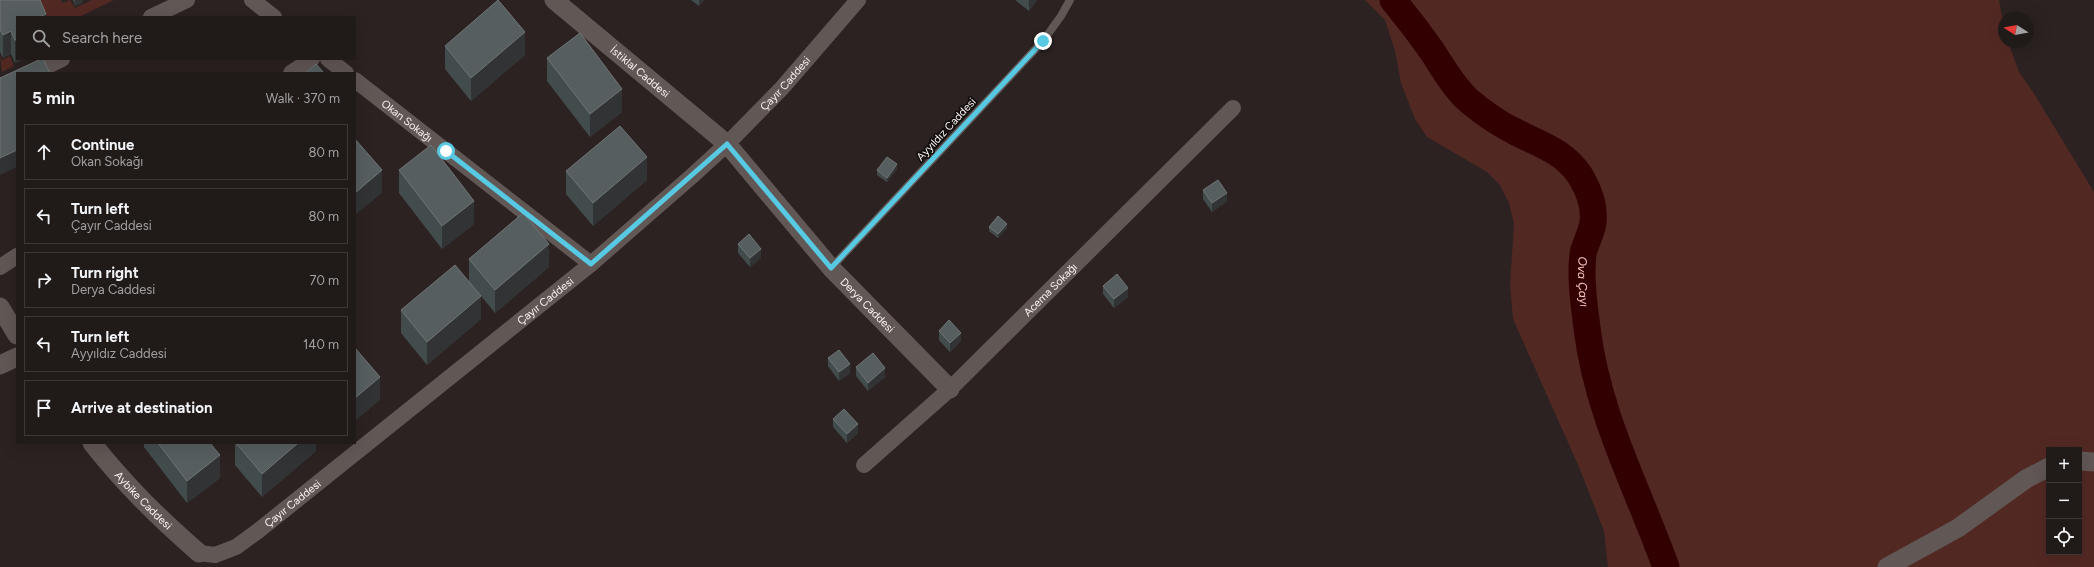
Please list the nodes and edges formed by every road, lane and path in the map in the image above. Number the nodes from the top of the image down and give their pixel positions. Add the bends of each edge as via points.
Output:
1 (187, 0) edge
2 (252, 0) edge
3 (554, 0) edge
4 (858, 0) edge
5 (1070, 0) edge
6 (153, 16) edge
7 (273, 16) edge
8 (60, 60) edge
9 (310, 60) edge
10 (329, 60) edge
11 (34, 72) edge
12 (292, 72) edge
13 (345, 72) edge
14 (356, 81) edge
15 (1233, 108) dead end
16 (727, 144) junction
17 (16, 257) edge
18 (591, 264) junction
19 (0, 267) edge
20 (831, 268) junction
21 (0, 307) edge
22 (16, 333) edge
23 (16, 357) edge
24 (0, 365) edge
25 (950, 389) junction
26 (93, 444) edge
27 (2082, 461) edge
28 (2094, 462) edge
29 (864, 465) dead end
30 (2046, 469) edge
31 (199, 552) joint
32 (1887, 567) edge

1 - 6 street
2 - 7 street
3 - 16 street, İstiklal Caddesi
4 - 16 street, Çayır Caddesi via 782,88
5 - 20 lane, Ayyıldız Caddesi via 1062,16 1043,41
8 - 11 street
9 - 12 street
10 - 13 street
14 - 18 street, Okan Sokağı
15 - 25 street, Acema Sokağı
16 - 18 street, Çayır Caddesi
16 - 20 street, Derya Caddesi
17 - 19 street
18 - 31 street, Çayır Caddesi via 258,531 236,547 215,555
20 - 25 street, Derya Caddesi
21 - 22 street
23 - 24 street
25 - 29 street, Acema Sokağı
26 - 31 street, Aybike Caddesi via 116,474 152,512
27 - 28 street
30 - 32 street via 2026,479 1958,528

